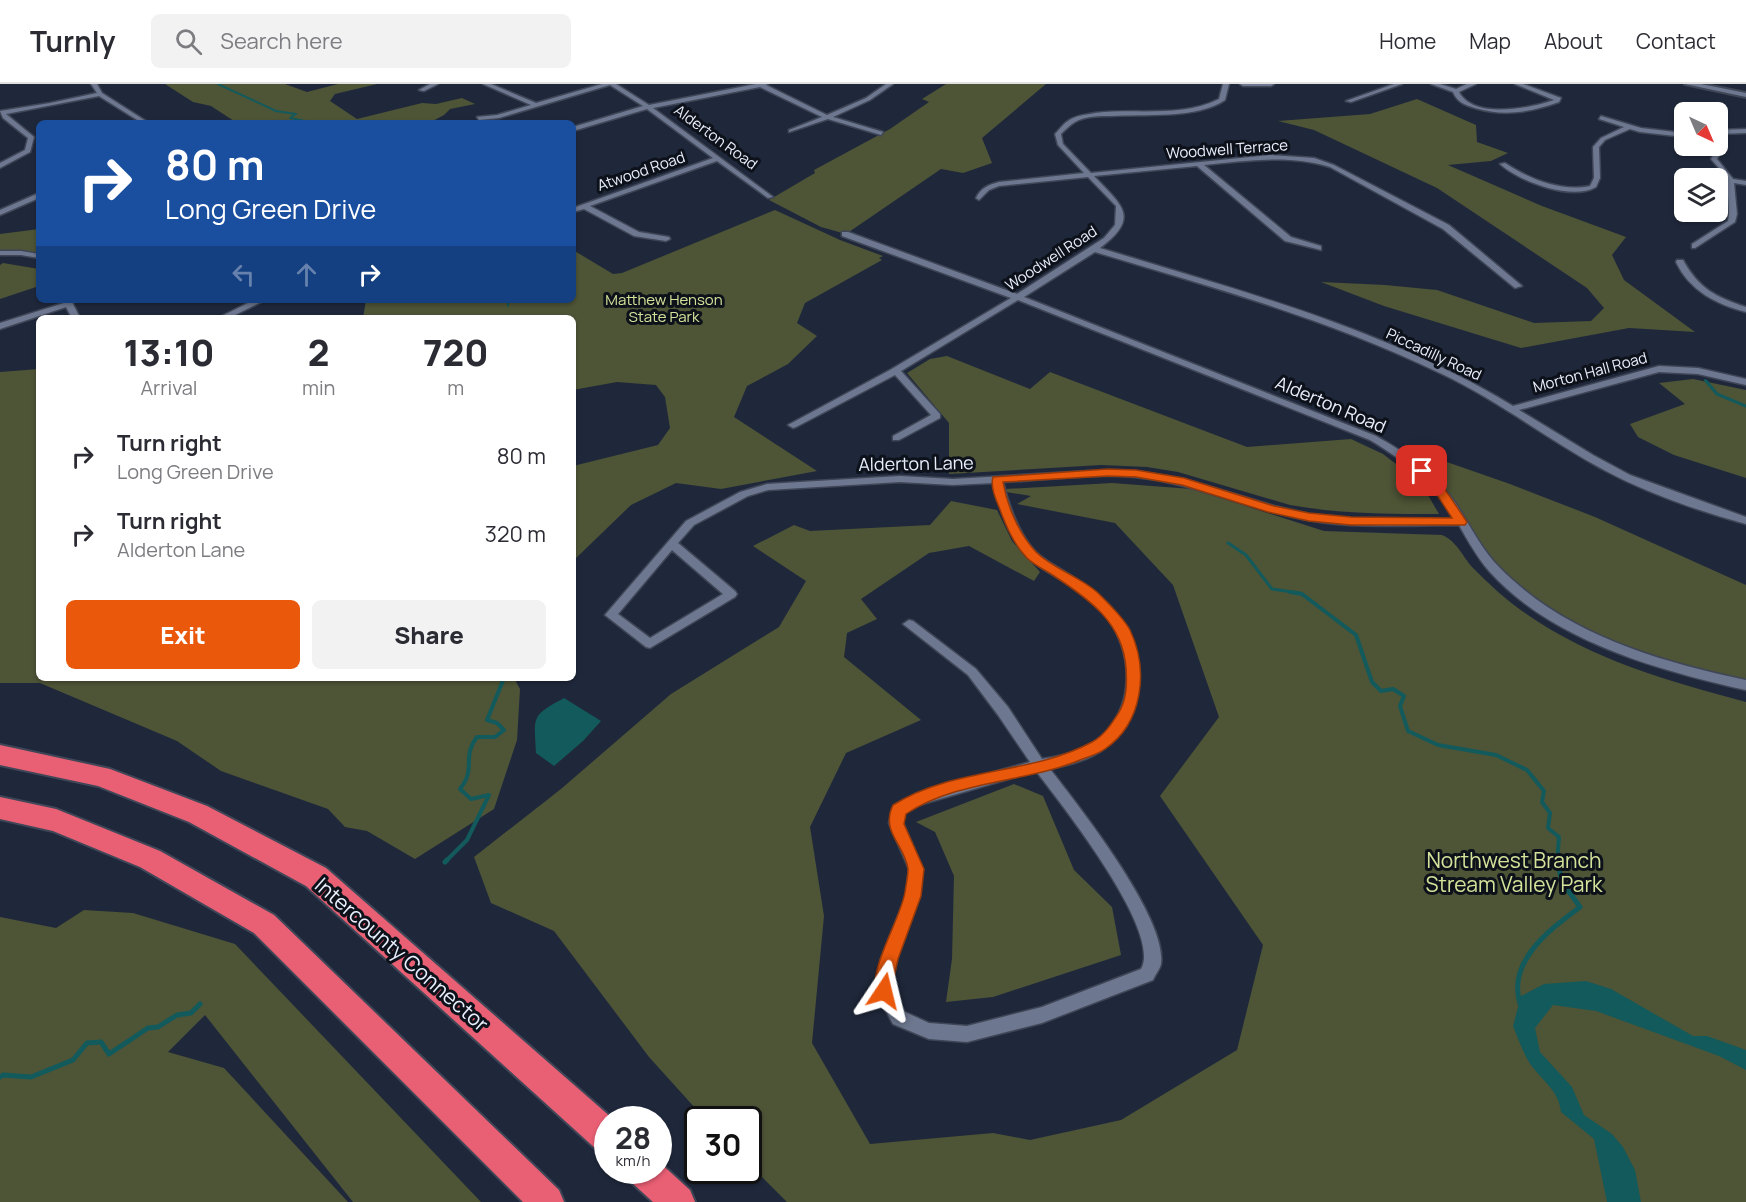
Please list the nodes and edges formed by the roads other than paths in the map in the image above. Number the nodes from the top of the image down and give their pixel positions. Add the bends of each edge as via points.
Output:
1 (94, 84) edge
2 (435, 84) edge
3 (486, 84) edge
4 (610, 84) edge
5 (763, 84) edge
6 (890, 84) edge
7 (1226, 84) edge
8 (1243, 84) edge
9 (1271, 84) edge
10 (1399, 84) edge
11 (1434, 84) edge
12 (1473, 84) edge
13 (1518, 84) edge
14 (1689, 84) edge
15 (1707, 84) edge
16 (422, 90) dead end
17 (1457, 91) junction
18 (1746, 93) edge
19 (100, 94) junction
20 (1349, 101) dead end
21 (535, 105) junction
22 (646, 107) junction
23 (1, 112) edge
24 (826, 117) junction
25 (479, 118) dead end
26 (1601, 118) dead end
27 (141, 120) edge
28 (1629, 127) junction
29 (576, 128) edge
30 (791, 131) dead end
31 (1746, 131) edge
32 (1728, 132) edge
33 (881, 133) dead end
34 (1674, 135) edge
35 (28, 151) junction
36 (36, 151) edge
37 (1716, 156) edge
38 (719, 159) junction
39 (1198, 164) junction
40 (1503, 164) dead end
41 (0, 166) edge
42 (1090, 175) junction
43 (1730, 180) junction
44 (1746, 183) edge
45 (36, 196) edge
46 (771, 197) dead end
47 (979, 198) dead end
48 (584, 206) junction
49 (576, 209) edge
50 (0, 213) edge
51 (845, 234) dead end
52 (666, 239) dead end
53 (1695, 246) dead end
54 (1318, 248) dead end
55 (1094, 249) junction
56 (0, 253) edge
57 (36, 256) edge
58 (1680, 262) dead end
59 (1518, 286) dead end
60 (1018, 297) junction
61 (65, 303) edge
62 (254, 303) edge
63 (1746, 310) edge
64 (228, 315) edge
65 (0, 326) edge
66 (895, 370) junction
67 (1746, 382) edge
68 (1512, 409) junction
69 (793, 425) dead end
70 (897, 438) dead end
71 (997, 479) junction
72 (1746, 521) edge
73 (1461, 522) junction
74 (672, 544) junction
75 (909, 624) dead end
76 (1746, 685) edge
77 (0, 755) edge
78 (1039, 765) junction
79 (0, 808) edge
80 (594, 1124) edge
81 (658, 1184) edge
82 (547, 1202) edge
83 (678, 1202) edge

1 - 19 street
2 - 16 street
3 - 21 street
4 - 21 street
4 - 22 street, Alderton Road
5 - 22 street
5 - 24 street via 794,104
6 - 24 street via 872,97
7 - 42 street, Woodwell Road via 1222,100 1197,109 1105,114 1071,121 1058,134 1060,144
8 - 9 street
10 - 20 street
11 - 17 street
12 - 17 street
13 - 17 street via 1552,95 1557,101 1539,108 1498,112 1467,103 1458,97
14 - 18 main road
15 - 18 main road
19 - 23 street
19 - 27 street
21 - 25 street
22 - 29 street
22 - 38 street, Alderton Road
23 - 35 street via 31,137
24 - 30 street
24 - 33 street
26 - 28 street
28 - 34 street
28 - 40 street via 1596,147 1597,178 1593,187 1582,191 1519,176
31 - 32 street
35 - 36 street
35 - 41 street
37 - 43 street via 1714,159
38 - 46 street, Alderton Road
38 - 48 street, Atwood Road
39 - 42 street, Woodwell Terrace
39 - 54 street via 1288,239
39 - 59 street, Woodwell Terrace via 1287,157 1327,164 1446,227
42 - 47 street, Woodwell Terrace via 998,184 985,188
42 - 55 street, Woodwell Road via 1119,206 1120,215 1117,229
43 - 44 street
43 - 53 street via 1735,205 1731,222
45 - 50 street
48 - 49 street, Atwood Road
48 - 52 street via 637,234
51 - 60 street, Alderton Road
55 - 60 street, Woodwell Road
55 - 68 street, Piccadilly Road via 1363,337 1447,372
56 - 57 street
58 - 63 street via 1686,278 1705,292
60 - 66 street, Woodwell Road
60 - 73 street, Alderton Road via 1372,438 1429,477
61 - 65 street
62 - 64 street
66 - 69 street, Woodwell Road
66 - 70 street via 937,416
67 - 68 street, Morton Hall Road via 1698,371 1659,369
68 - 72 street, Piccadilly Road via 1612,470
71 - 73 street, Alderton Lane via 1136,474 1184,482 1309,517
71 - 74 street, Alderton Lane via 900,479 767,488 744,494 690,523
71 - 78 street via 1016,535 1032,556 1091,594 1123,630 1132,656 1131,705 1114,732 1099,746 1062,761
73 - 76 street, Alderton Road via 1502,576 1524,595 1581,631 1664,665
74 - 74 street, Alderton Lane via 611,615 650,645 731,594
75 - 78 street via 972,672
77 - 80 highway, Intercounty Connector via 101,776 177,805 316,877
78 - 78 street via 1108,857 1141,918 1151,944 1153,963 1147,975 1042,1015 967,1034 929,1031 898,1018 884,991 889,959 913,896 916,869 896,824 899,810 925,796
79 - 82 highway via 56,820 150,859 264,924
81 - 83 highway

